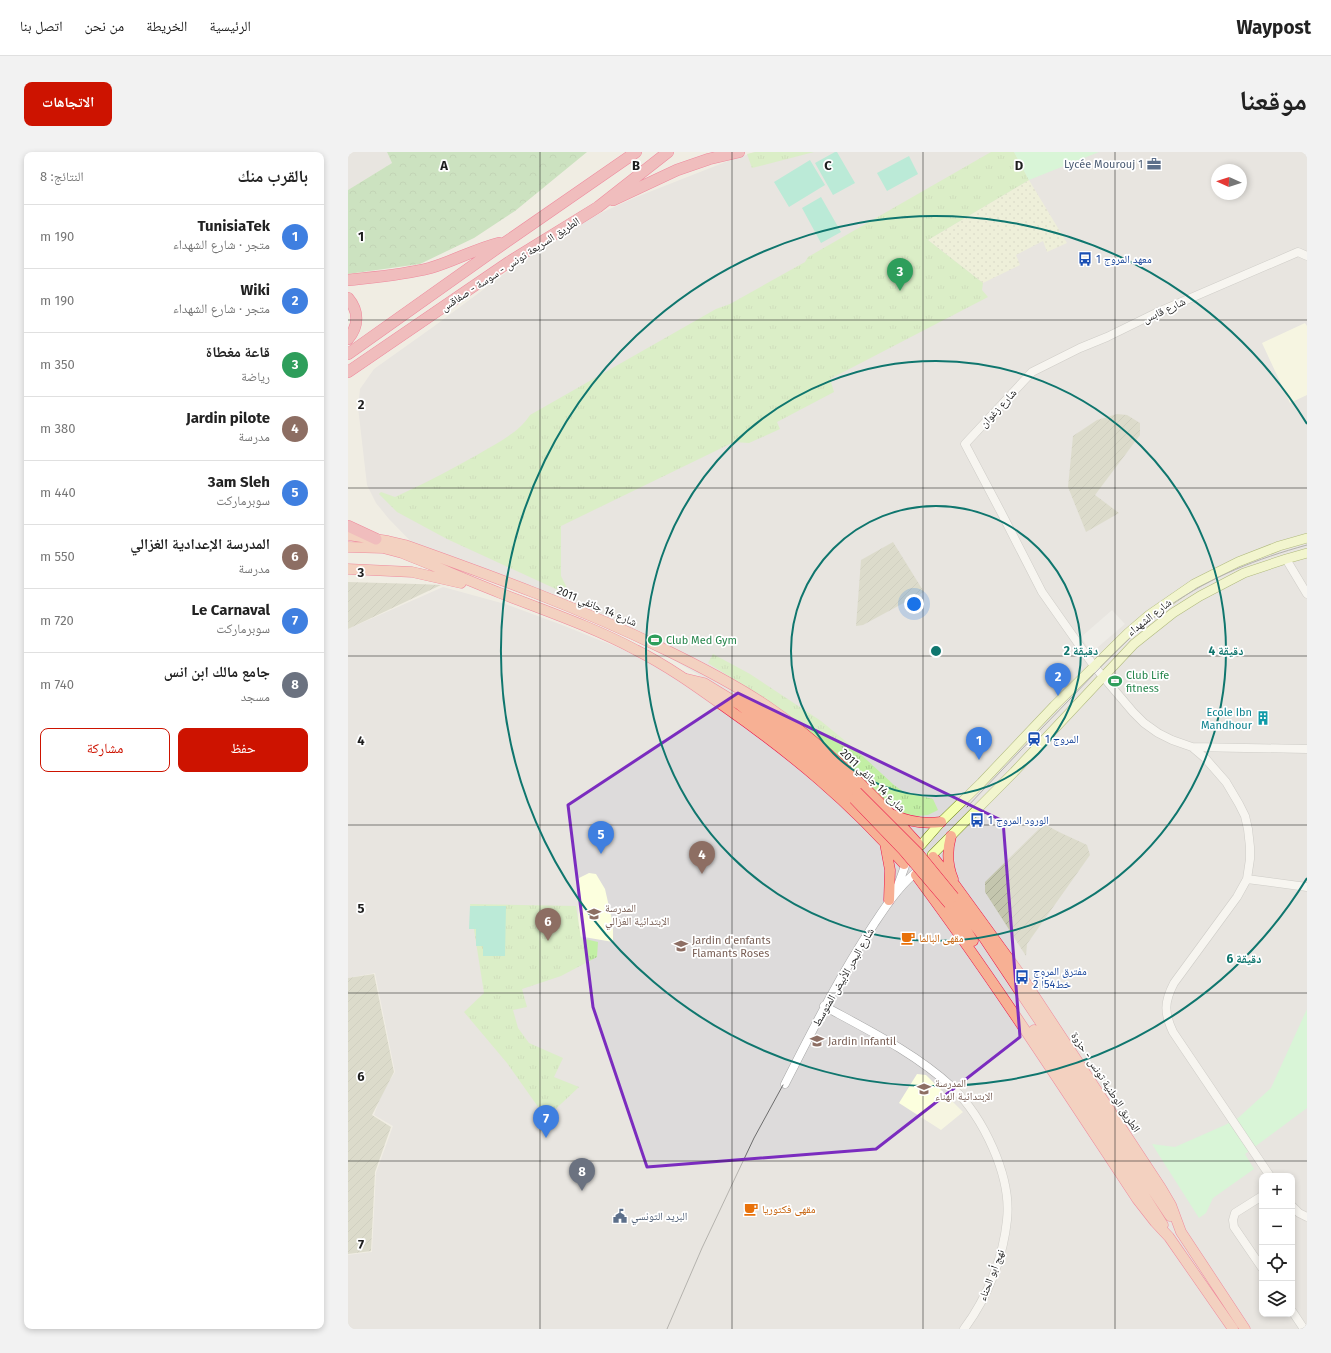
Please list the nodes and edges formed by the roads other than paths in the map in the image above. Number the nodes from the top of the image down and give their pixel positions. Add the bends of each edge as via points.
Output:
1 (636, 152) edge
2 (668, 152) edge
3 (738, 152) edge
4 (598, 208) junction
5 (506, 242) junction
6 (1307, 256) edge
7 (348, 280) edge
8 (348, 298) edge
9 (348, 339) edge
10 (348, 354) edge
11 (348, 372) edge
12 (1032, 372) joint
13 (348, 526) edge
14 (348, 535) edge
15 (1307, 538) edge
16 (376, 539) junction
17 (348, 547) edge
18 (1307, 553) edge
19 (1286, 559) junction
20 (348, 569) edge
21 (490, 589) junction
22 (1307, 594) edge
23 (695, 664) junction
24 (1094, 666) junction
25 (1103, 677) junction
26 (685, 679) junction
27 (1192, 747) junction
28 (1307, 749) edge
29 (856, 795) junction
30 (891, 813) junction
31 (941, 822) junction
32 (950, 836) junction
33 (884, 841) junction
34 (920, 845) junction
35 (933, 856) junction
36 (904, 865) junction
37 (915, 874) junction
38 (1248, 879) junction
39 (955, 885) junction
40 (1307, 887) edge
41 (892, 897) junction
42 (951, 901) junction
43 (824, 1006) junction
44 (785, 1084) dead end
45 (1268, 1173) edge
46 (1259, 1198) edge
47 (1295, 1209) edge
48 (1307, 1217) edge
49 (1181, 1232) junction
50 (1169, 1237) junction
51 (1259, 1264) edge
52 (1295, 1316) edge
53 (966, 1327) edge
54 (1233, 1329) edge
55 (1245, 1329) edge
56 (1304, 1329) edge

1 - 5 highway, الطريق السريعة تونس - سوسة - صفاقس
2 - 4 highway, الطريق السريعة تونس - سوسة - صفاقس
3 - 4 highway via 677,170
4 - 11 highway, الطريق السريعة تونس - سوسة - صفاقس via 509,262
5 - 7 highway via 476,250 430,268
5 - 10 highway, الطريق السريعة تونس - سوسة - صفاقس
6 - 12 street, شارع قابس via 1298,252 1080,348
8 - 9 highway via 357,316 356,326
12 - 24 street, شارع زغوان via 965,444 1042,592
13 - 16 highway
14 - 16 highway, شارع 14 جانفي 2011
15 - 24 main road, شارع الشهداء via 1238,562 1194,584 1166,602 1128,633
16 - 23 highway, شارع 14 جانفي 2011 via 405,545 588,614
17 - 21 highway via 383,548 398,552
18 - 19 main road, شارع الشهداء
19 - 22 street
19 - 25 main road, شارع الشهداء via 1244,573 1173,613 1134,644
20 - 21 highway via 412,572
21 - 26 highway via 619,641
23 - 29 highway via 703,673 763,712 796,738 837,772
23 - 30 highway, شارع 14 جانفي 2011 via 780,715 838,762
24 - 25 street
24 - 31 main road, شارع الشهداء
25 - 27 street via 1144,723 1172,740
25 - 32 main road, شارع الشهداء via 999,788
26 - 29 highway via 704,683 740,705
26 - 33 highway via 796,759
27 - 28 street
27 - 38 street via 1226,782 1239,804 1248,829
29 - 42 highway, bridge via 918,853
30 - 31 highway via 919,822
30 - 34 highway, شارع 14 جانفي 2011
31 - 34 main road, شارع الشهداء
32 - 35 main road, شارع الشهداء
32 - 39 highway via 948,861
33 - 36 highway
33 - 41 highway
34 - 35 highway, الطريق الوطنية تونس - حزوة via 928,849
34 - 36 highway via 906,852
35 - 37 highway via 930,869 924,874
35 - 39 highway, الطريق الوطنية تونس - حزوة
36 - 37 highway via 908,871
36 - 41 street, شارع البحر الأبيض المتوسط
37 - 41 street, شارع البحر الأبيض المتوسط
37 - 50 highway via 1002,995 1137,1199
38 - 40 street
38 - 45 street via 1174,983 1166,1009 1172,1032
39 - 49 highway, الطريق الوطنية تونس - حزوة via 1022,977 1161,1188 1171,1205
41 - 43 street, شارع البحر الأبيض المتوسط via 849,962
42 - 49 highway via 984,938
42 - 50 highway via 1114,1148
43 - 44 street, شارع البحر الأبيض المتوسط
43 - 53 street, نهج أبو الحناء via 919,1061 952,1087 981,1122 991,1144 1007,1195 1008,1219 992,1280
46 - 51 street via 1235,1213 1233,1220 1234,1227
47 - 48 street
49 - 55 highway, الطريق الوطنية تونس - حزوة
50 - 54 highway
52 - 56 street

